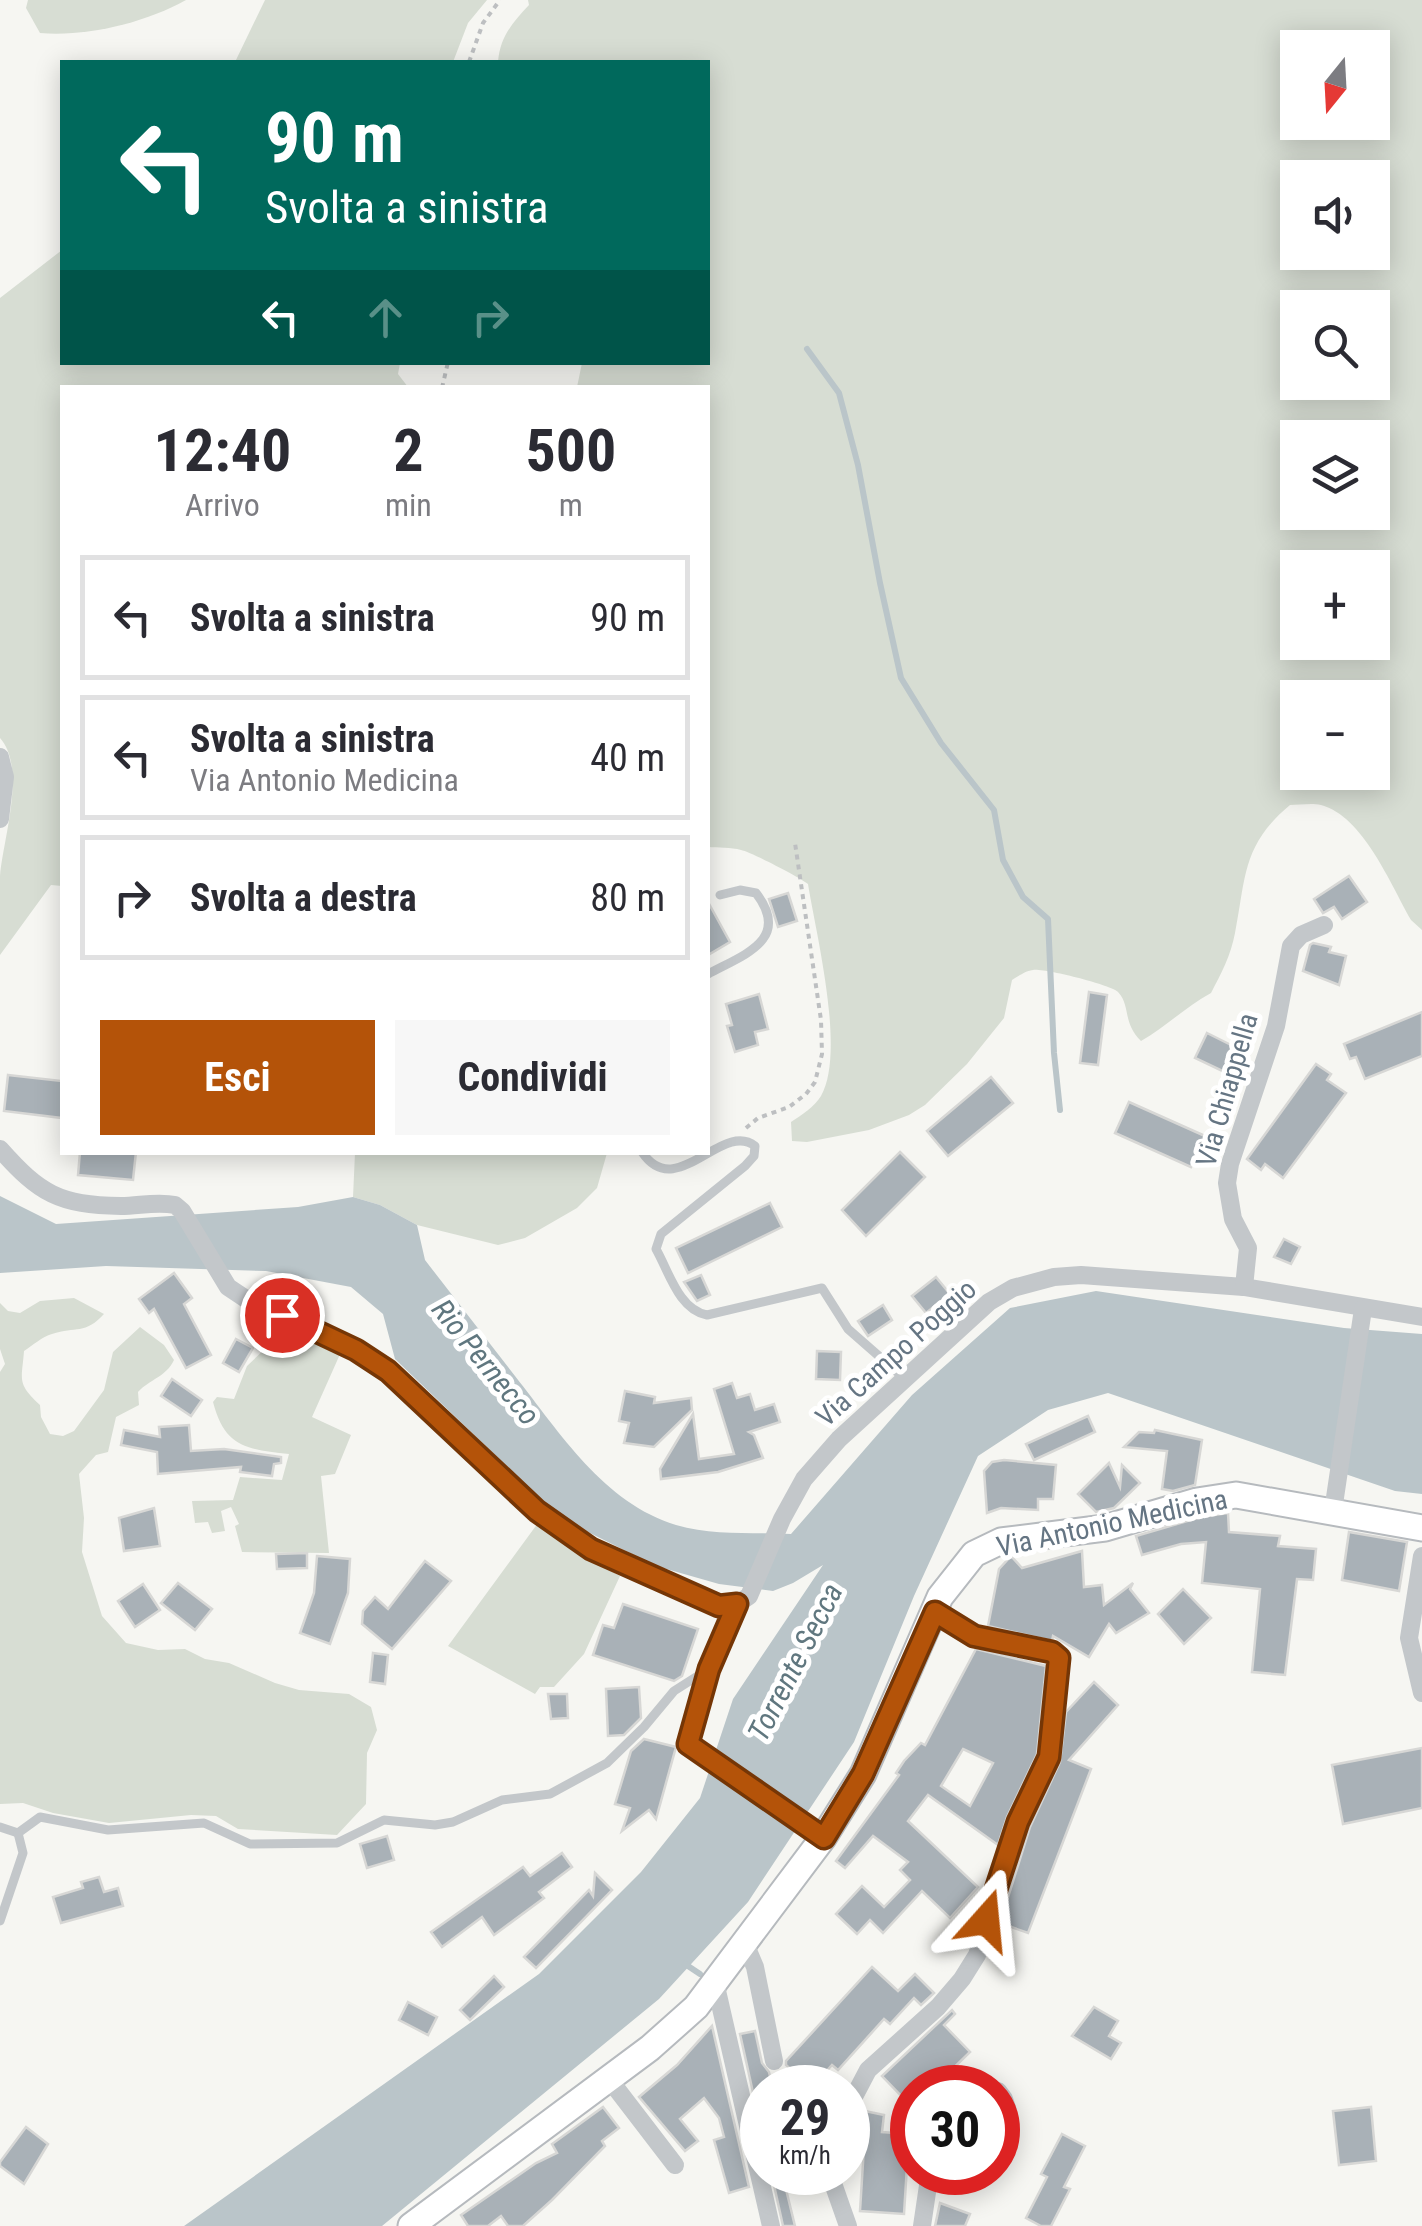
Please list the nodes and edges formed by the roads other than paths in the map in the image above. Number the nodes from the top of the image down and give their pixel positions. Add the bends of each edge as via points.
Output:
1 (0, 758) edge
2 (0, 819) edge
3 (720, 894) dead end
4 (1324, 925) dead end
5 (710, 973) edge
6 (0, 1149) edge
7 (710, 1153) edge
8 (644, 1155) edge
9 (705, 1155) edge
10 (1244, 1287) junction
11 (1362, 1314) junction
12 (1422, 1317) edge
13 (906, 1380) junction
14 (1335, 1498) junction
15 (1422, 1528) edge
16 (1422, 1556) edge
17 (743, 1600) junction
18 (935, 1612) junction
19 (709, 1669) junction
20 (1422, 1694) edge
21 (0, 1826) edge
22 (18, 1833) junction
23 (819, 1836) junction
24 (0, 1921) edge
25 (744, 1941) junction
26 (715, 1982) junction
27 (774, 2061) dead end
28 (870, 2068) edge
29 (608, 2079) junction
30 (676, 2165) dead end
31 (837, 2195) edge
32 (927, 2195) edge
33 (411, 2226) edge
34 (771, 2226) edge
35 (848, 2226) edge
36 (922, 2226) edge

1 - 2 street
3 - 5 lane via 756,893 768,921 757,948
4 - 10 street, Via Chiappella via 1291,946 1276,1026 1230,1164 1233,1219 1248,1248
6 - 17 street via 29,1182 54,1196 81,1204 164,1203 182,1211 228,1287 388,1371 537,1511 591,1549 719,1606
7 - 13 lane via 738,1140 754,1146 754,1156 656,1241 686,1304 707,1315 822,1288 848,1329
8 - 9 lane via 663,1170
10 - 11 street, Via Campo Poggio
10 - 13 street, Via Campo Poggio via 1081,1275 1012,1288
11 - 12 street, Via Campo Poggio
11 - 14 street
13 - 17 street, Via Campo Poggio via 804,1478
14 - 15 main road, Via Antonio Medicina
14 - 18 main road, Via Antonio Medicina via 1236,1495 1105,1528 1001,1541 974,1554
16 - 20 street via 1410,1638
17 - 19 street, Via Campo Poggio
18 - 23 main road, Via Antonio Medicina via 863,1774
18 - 28 street via 974,1636 1059,1658 1049,1757 1018,1822 977,1956 938,2007
19 - 22 lane via 674,1691 607,1763 550,1794 502,1800 453,1822 384,1820 324,1844 250,1844 204,1823 108,1830 40,1817
19 - 23 street, Via Campo Poggio via 688,1744
21 - 22 lane
22 - 24 lane via 23,1853
23 - 25 main road, Via Antonio Medicina
25 - 26 main road, Via Antonio Medicina
25 - 27 street
26 - 29 main road, Via Antonio Medicina via 673,2028
26 - 34 street
29 - 30 street
29 - 33 main road, Via Antonio Medicina
31 - 35 street
32 - 36 street

